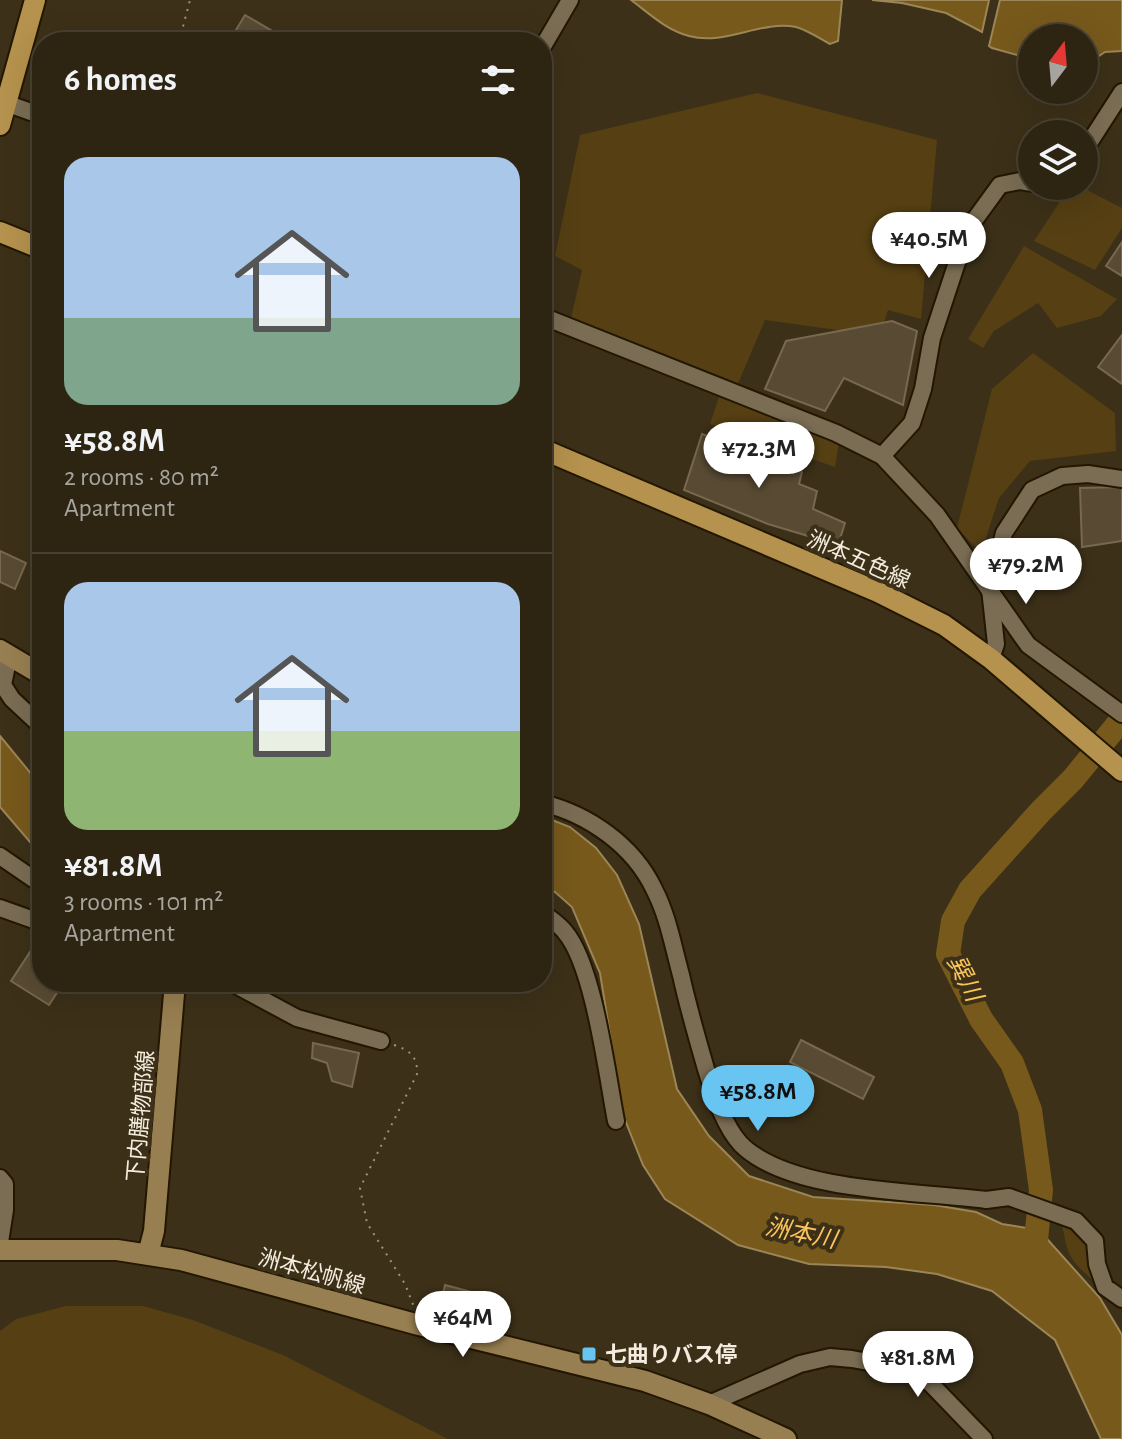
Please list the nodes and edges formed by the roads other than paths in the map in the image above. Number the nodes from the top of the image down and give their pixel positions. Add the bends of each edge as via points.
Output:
1 (35, 0) edge
2 (570, 0) edge
3 (551, 32) edge
4 (1122, 92) edge
5 (3, 102) edge
6 (32, 112) edge
7 (0, 125) edge
8 (1098, 129) edge
9 (1018, 181) edge
10 (0, 232) edge
11 (32, 245) edge
12 (552, 320) edge
13 (552, 453) edge
14 (882, 456) junction
15 (1122, 479) edge
16 (990, 589) junction
17 (4, 653) edge
18 (991, 659) junction
19 (32, 669) edge
20 (1117, 711) edge
21 (32, 718) edge
22 (1115, 766) edge
23 (552, 806) edge
24 (0, 856) edge
25 (32, 878) edge
26 (0, 908) edge
27 (32, 919) edge
28 (552, 921) edge
29 (174, 992) edge
30 (249, 992) edge
31 (381, 1041) road end
32 (616, 1121) dead end
33 (0, 1178) edge
34 (0, 1242) edge
35 (0, 1250) edge
36 (148, 1254) junction
37 (1122, 1299) edge
38 (709, 1404) junction
39 (786, 1439) edge
40 (984, 1439) edge

1 - 5 main road
2 - 3 street
4 - 8 street
5 - 6 street
5 - 7 main road
9 - 14 street via 1000,185 968,229 932,338 912,423
10 - 11 main road
12 - 14 street
13 - 18 main road, 洲本五色線 via 878,592 944,625
14 - 16 street via 937,515
15 - 16 street via 1062,476 1032,490 1004,533
16 - 18 street via 996,644
16 - 20 street via 1028,645
17 - 19 main road
17 - 21 street via 3,685
18 - 22 main road, 洲本五色線
23 - 37 street via 599,827 654,888 717,1106 744,1148 777,1168 833,1183 986,1200 1009,1197 1076,1221 1095,1241 1105,1287
24 - 25 street
26 - 27 street
28 - 32 street via 565,932 587,979
29 - 36 main road, 下内膳物部線
30 - 31 street via 297,1018
33 - 34 street via 5,1184
35 - 36 main road, 洲本松帆線 via 82,1248
36 - 38 main road, 洲本松帆線 via 645,1381
38 - 39 main road, 洲本松帆線
38 - 40 street via 800,1364 830,1357 852,1359 906,1369 930,1383

